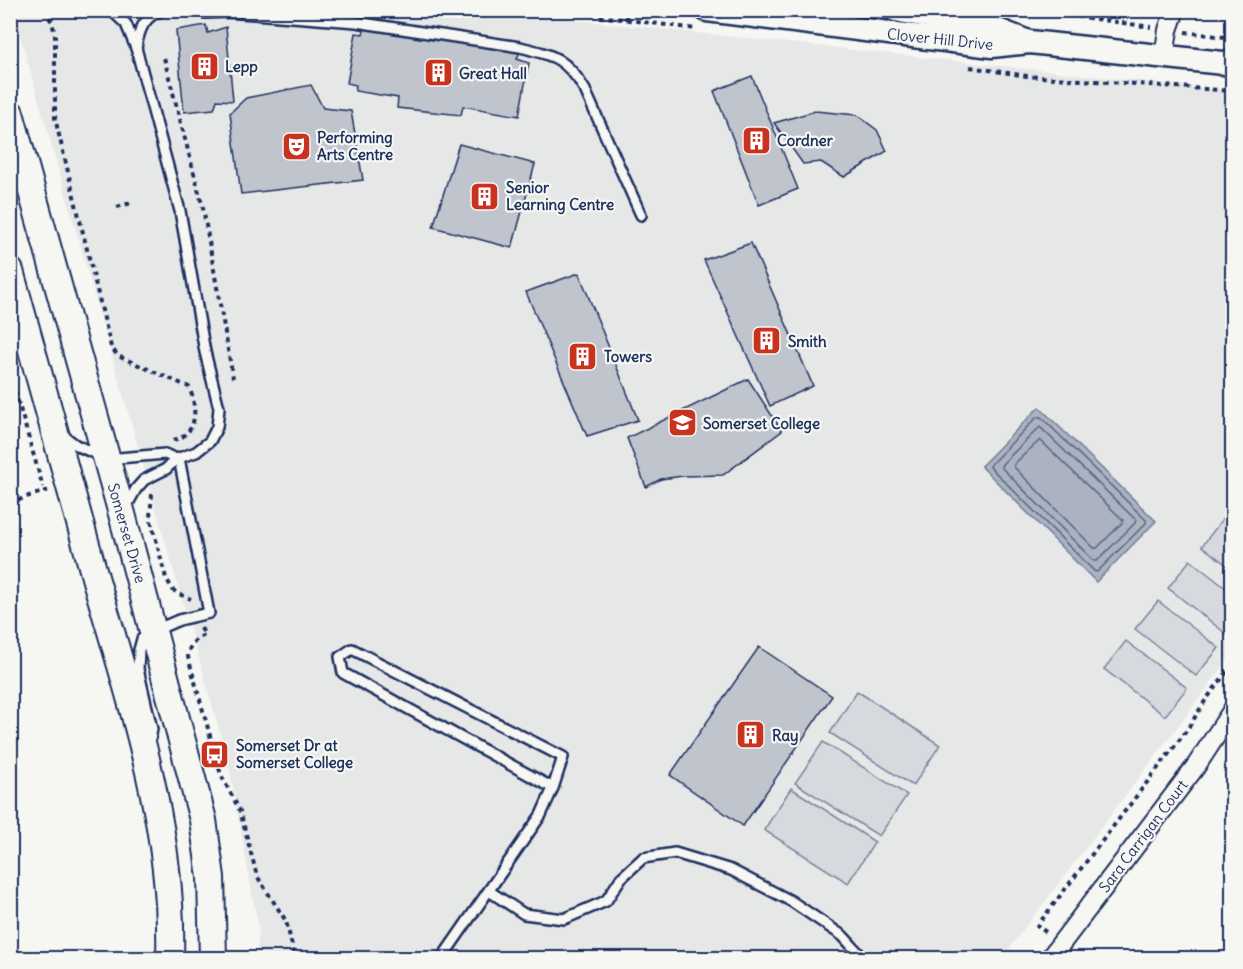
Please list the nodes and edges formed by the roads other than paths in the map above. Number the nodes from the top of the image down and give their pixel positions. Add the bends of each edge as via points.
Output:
1 (111, 10) edge
2 (164, 10) edge
3 (186, 10) edge
4 (706, 10) edge
5 (1176, 10) edge
6 (226, 11) edge
7 (882, 21) edge
8 (1030, 42) junction
9 (136, 48) junction
10 (1164, 57) junction
11 (1233, 64) edge
12 (10, 113) edge
13 (641, 215) dead end
14 (10, 271) edge
15 (54, 428) junction
16 (177, 458) junction
17 (107, 459) junction
18 (122, 514) junction
19 (153, 631) junction
20 (1233, 711) edge
21 (146, 760) junction
22 (553, 788) junction
23 (489, 891) junction
24 (1055, 951) edge
25 (170, 958) edge
26 (213, 958) edge
27 (442, 958) edge
28 (863, 958) edge

1 - 9 lane via 126,24
2 - 9 lane via 146,19
3 - 6 lane
4 - 7 street, Clover Hill Drive
5 - 10 street
6 - 13 lane via 356,22 520,47 561,61 574,71 585,90
7 - 8 street, Clover Hill Drive via 995,29
7 - 8 street, Clover Hill Drive via 992,46
8 - 10 street, Clover Hill Drive
9 - 16 lane via 180,211 219,408 217,428 210,441 196,452
10 - 11 street, Clover Hill Drive
12 - 17 main road, Somerset Drive
14 - 15 main road
15 - 17 lane via 76,445
15 - 21 main road
16 - 17 lane via 165,454
16 - 18 lane via 166,469 144,480
16 - 19 lane via 209,613
17 - 18 main road, Somerset Drive
18 - 19 main road, Somerset Drive
19 - 21 lane via 142,639 139,650 138,669 152,729
19 - 26 main road, Somerset Drive via 203,820 211,877
20 - 24 street, Sara Carrigan Court via 1196,766
21 - 25 main road via 167,869
22 - 22 lane via 343,673 340,657 352,650 563,757
22 - 23 lane via 541,815
23 - 27 lane
23 - 28 lane via 524,914 564,919 606,901 621,878 644,858 675,854 730,870 790,901 843,936

